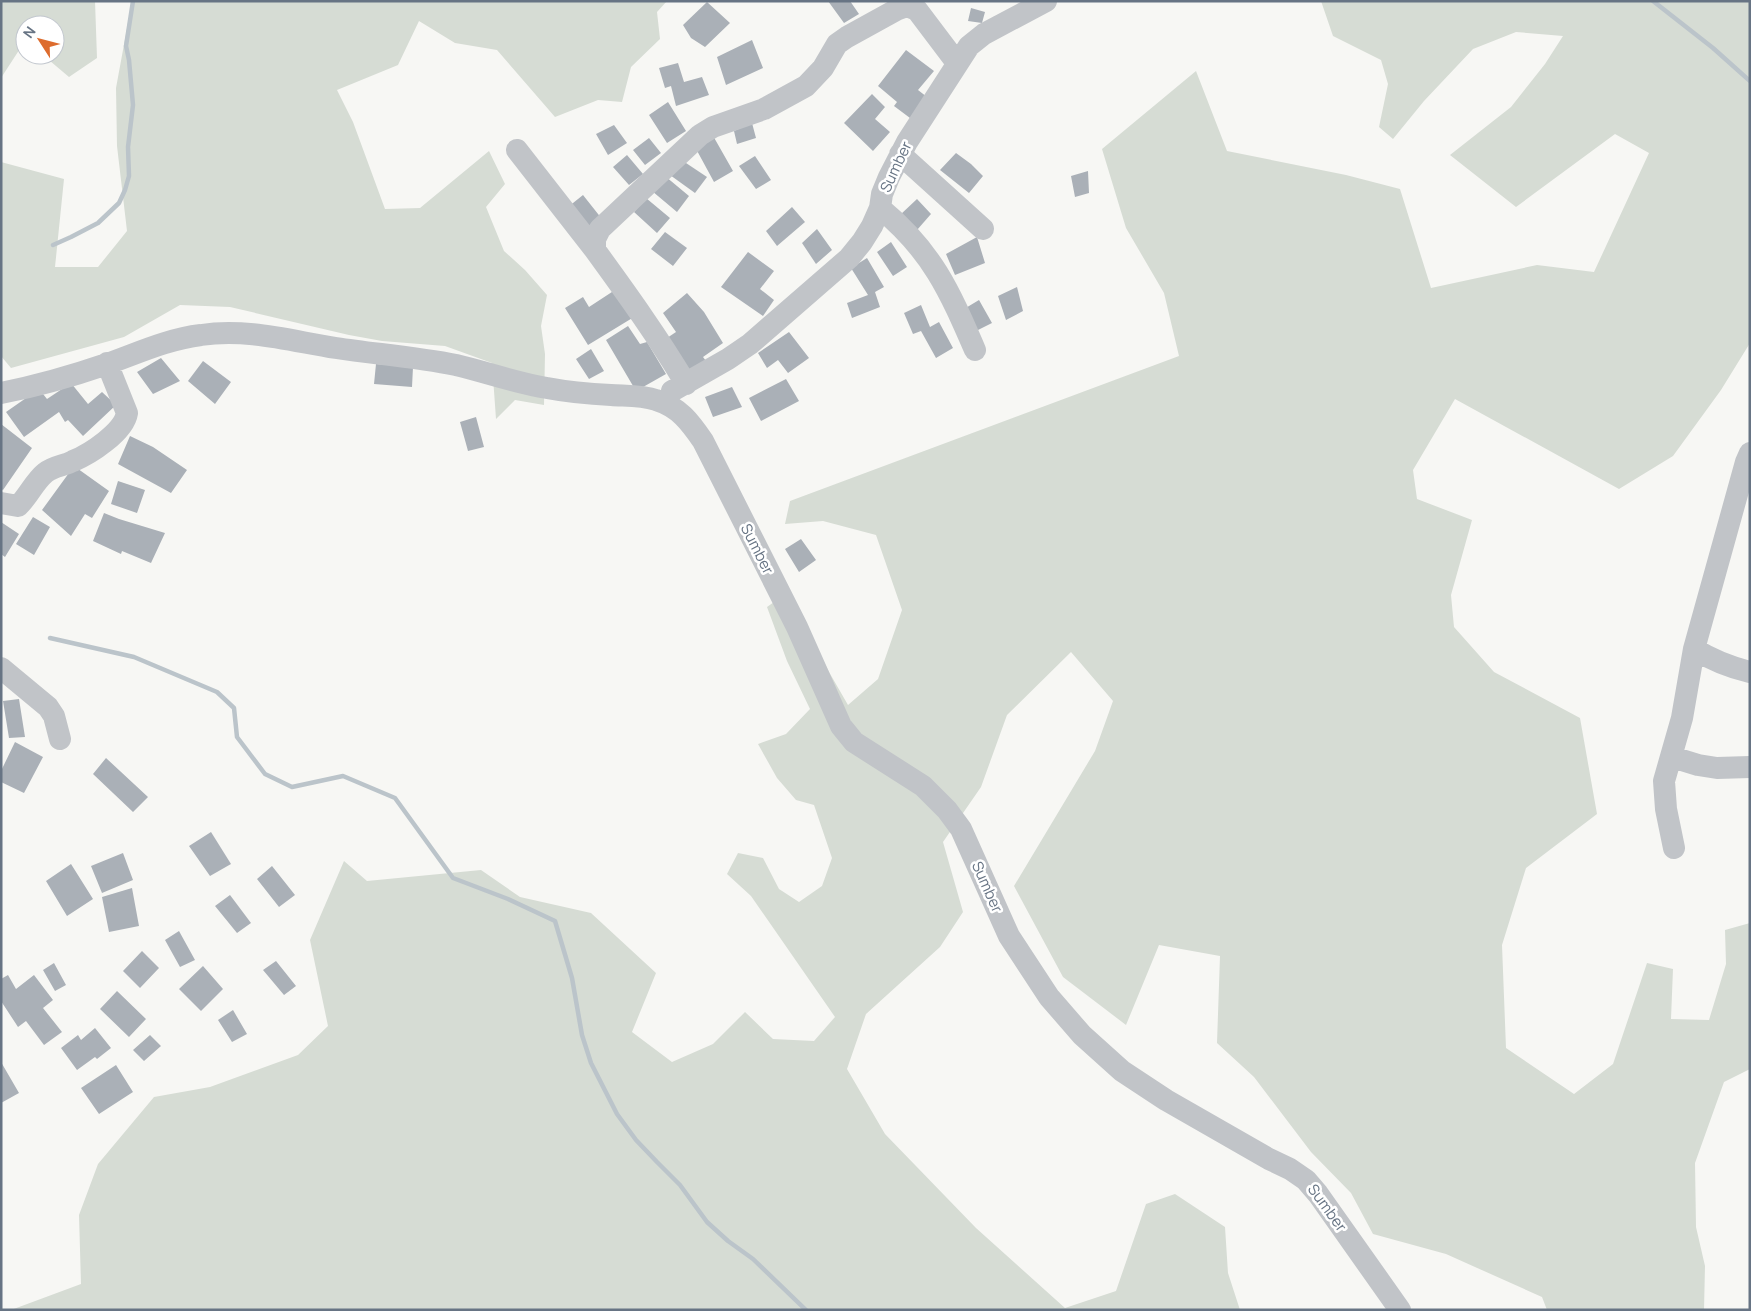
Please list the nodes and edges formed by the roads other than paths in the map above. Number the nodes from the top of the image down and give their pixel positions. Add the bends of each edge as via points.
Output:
1 (1046, 1) edge
2 (957, 63) junction
3 (517, 150) dead end
4 (900, 154) junction
5 (880, 208) junction
6 (983, 229) dead end
7 (595, 250) junction
8 (975, 350) dead end
9 (107, 364) junction
10 (686, 384) junction
11 (1, 393) edge
12 (655, 399) junction
13 (1750, 454) edge
14 (1, 503) edge
15 (1694, 650) junction
16 (1, 668) edge
17 (1750, 672) edge
18 (60, 740) dead end
19 (1672, 757) junction
20 (1750, 767) edge
21 (1674, 848) dead end
22 (1400, 1310) edge

1 - 2 street, Sumber via 976,40
2 - 4 street, Sumber
2 - 7 street via 917,10 907,6 896,10 838,44 824,68 806,86 764,109 713,127 694,140 600,229 595,239
3 - 7 street
4 - 5 street, Sumber via 882,194
4 - 6 street
5 - 8 street via 912,237 942,278
5 - 10 street, Sumber via 862,242 849,258 769,328 728,359
7 - 10 street via 639,310
9 - 11 street
9 - 12 street via 183,338 242,333 414,357 546,388
9 - 14 street via 127,413 124,423 90,452 43,474 18,506
10 - 12 street, Sumber
12 - 22 street, Sumber via 676,408 703,441 797,627 841,726 854,742 923,786 961,829 1009,936 1049,998 1082,1035 1122,1071 1166,1100 1306,1180
13 - 15 street
15 - 17 street via 1730,668
15 - 19 street
16 - 18 street via 48,707 54,716
19 - 20 street via 1717,768
19 - 21 street via 1664,781

